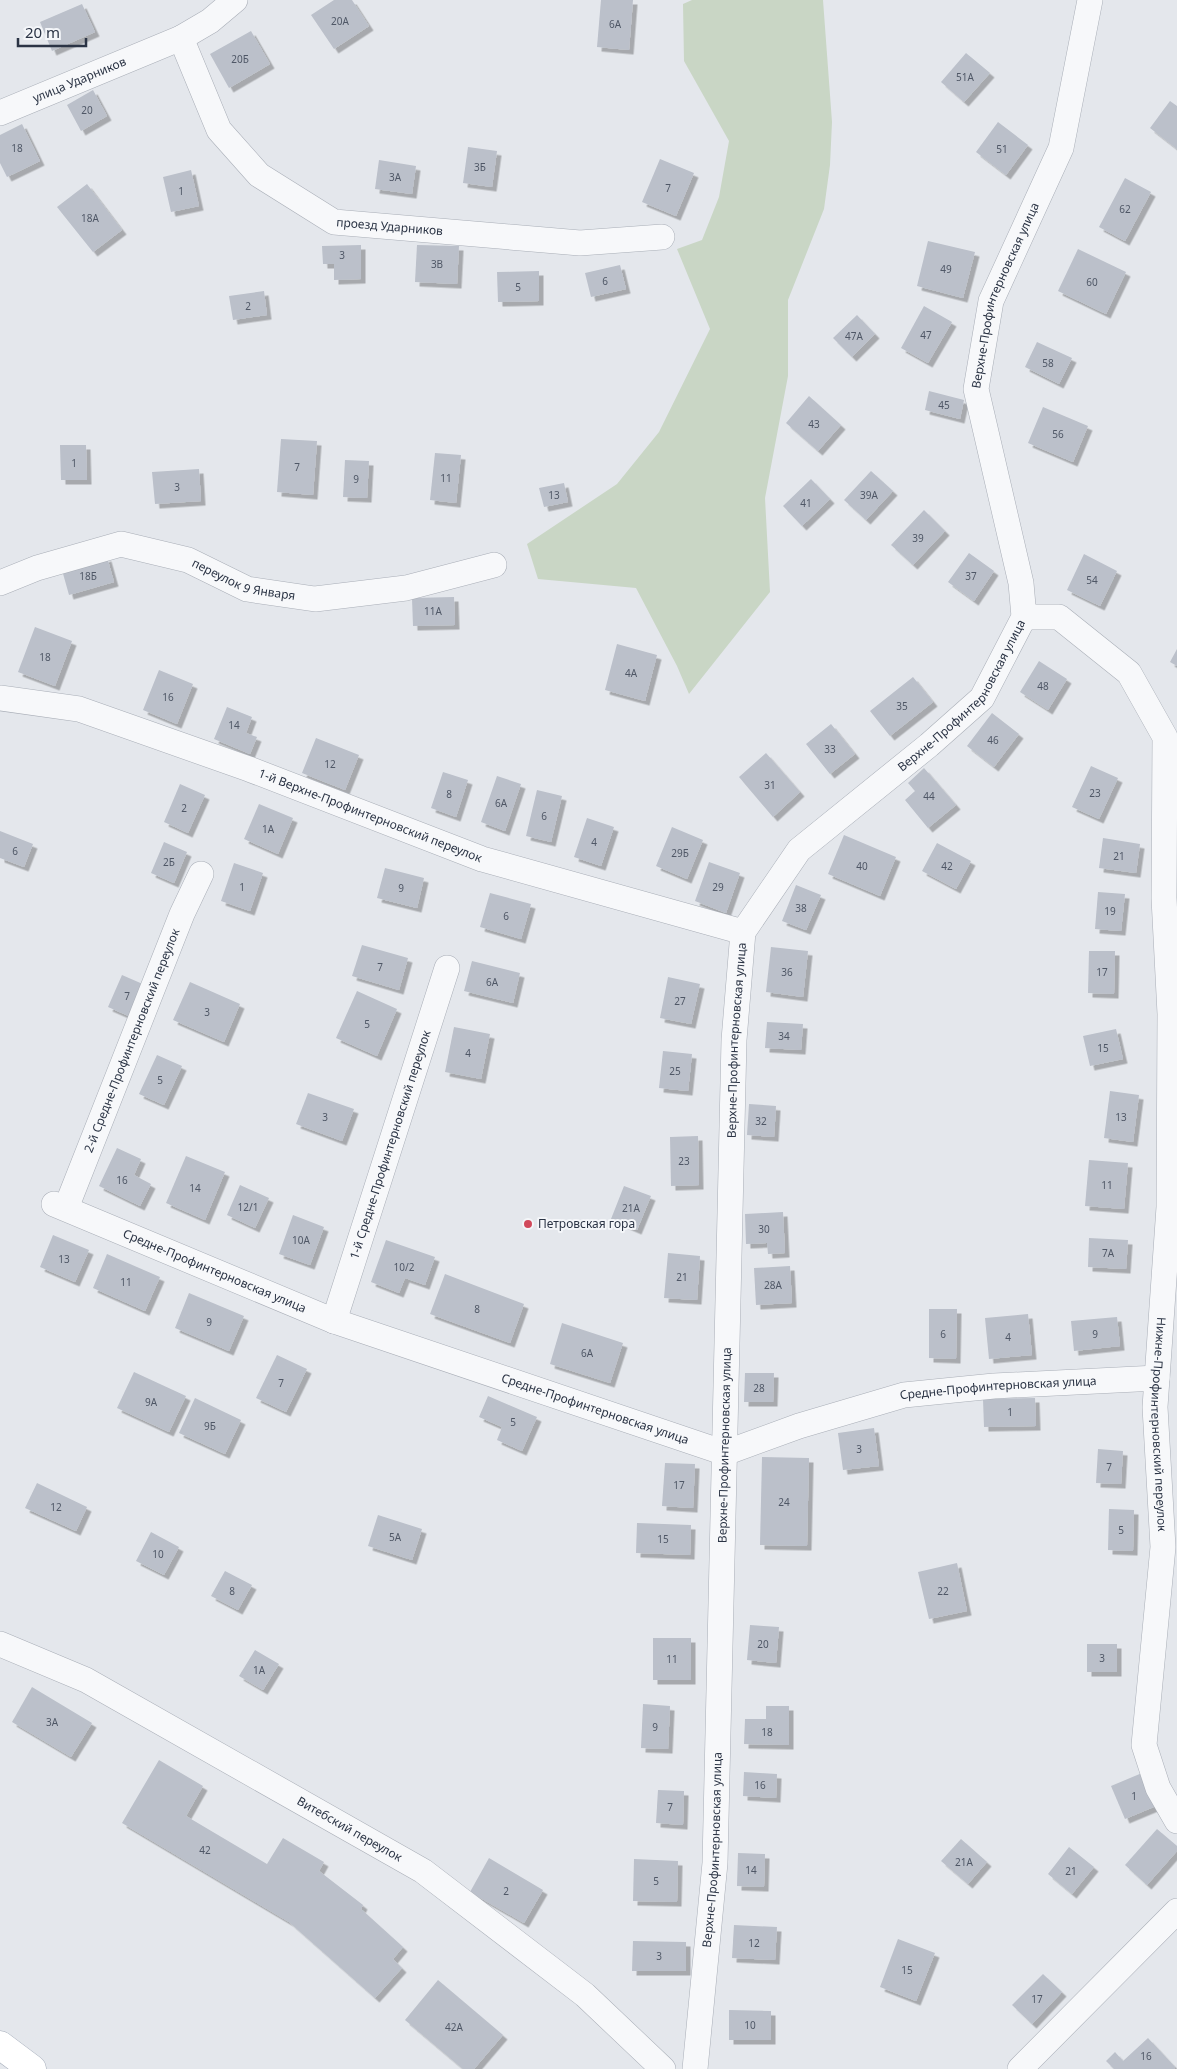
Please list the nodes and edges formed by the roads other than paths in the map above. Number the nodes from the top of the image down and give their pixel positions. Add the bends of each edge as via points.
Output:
1 (235, 0) edge
2 (1090, 0) edge
3 (181, 38) junction
4 (0, 113) edge
5 (662, 237) dead end
6 (494, 565) dead end
7 (0, 583) edge
8 (1024, 617) junction
9 (0, 698) edge
10 (1171, 745) edge
11 (201, 874) dead end
12 (743, 932) junction
13 (447, 968) dead end
14 (60, 1206) joint
15 (334, 1321) junction
16 (1157, 1378) junction
17 (724, 1453) junction
18 (0, 1644) edge
19 (1177, 1821) edge
20 (1177, 1911) edge
21 (0, 2045) edge
22 (32, 2069) edge
23 (662, 2069) edge
24 (695, 2069) edge
25 (1020, 2069) edge

1 - 3 street, улица Ударников via 210,21
2 - 8 street, Верхне-Профинтерновская улица via 1061,148 991,301 976,389 1021,583
3 - 4 street, улица Ударников
3 - 5 street, проезд Ударников via 218,130 259,175 334,222 580,243
6 - 7 street, переулок 9 Января via 406,588 315,599 248,589 188,560 121,544 37,568
8 - 10 street, Нижне-Профинтерновский переулок via 1059,617 1129,673
8 - 12 street, Верхне-Профинтерновская улица via 982,698 799,850
9 - 12 street, 1-й Верхне-Профинтерновский переулок via 79,709 249,769 482,859
10 - 16 street, Нижне-Профинтерновский переулок via 1164,898 1170,1014 1169,1207
11 - 14 street, 2-й Средне-Профинтерновский переулок
12 - 17 street, Верхне-Профинтерновская улица via 734,1040
13 - 15 street, 1-й Средне-Профинтерновский переулок
14 - 15 street, Средне-Профинтерновская улица
15 - 17 street, Средне-Профинтерновская улица
16 - 17 street, Средне-Профинтерновская улица via 994,1386 904,1395 799,1426
16 - 19 street, Нижне-Профинтерновский переулок via 1155,1407 1163,1547 1144,1745 1158,1788
17 - 24 street, Верхне-Профинтерновская улица via 715,1863
18 - 23 street, Витебский переулок via 86,1680 423,1871 585,1995
20 - 25 street
21 - 22 main road

